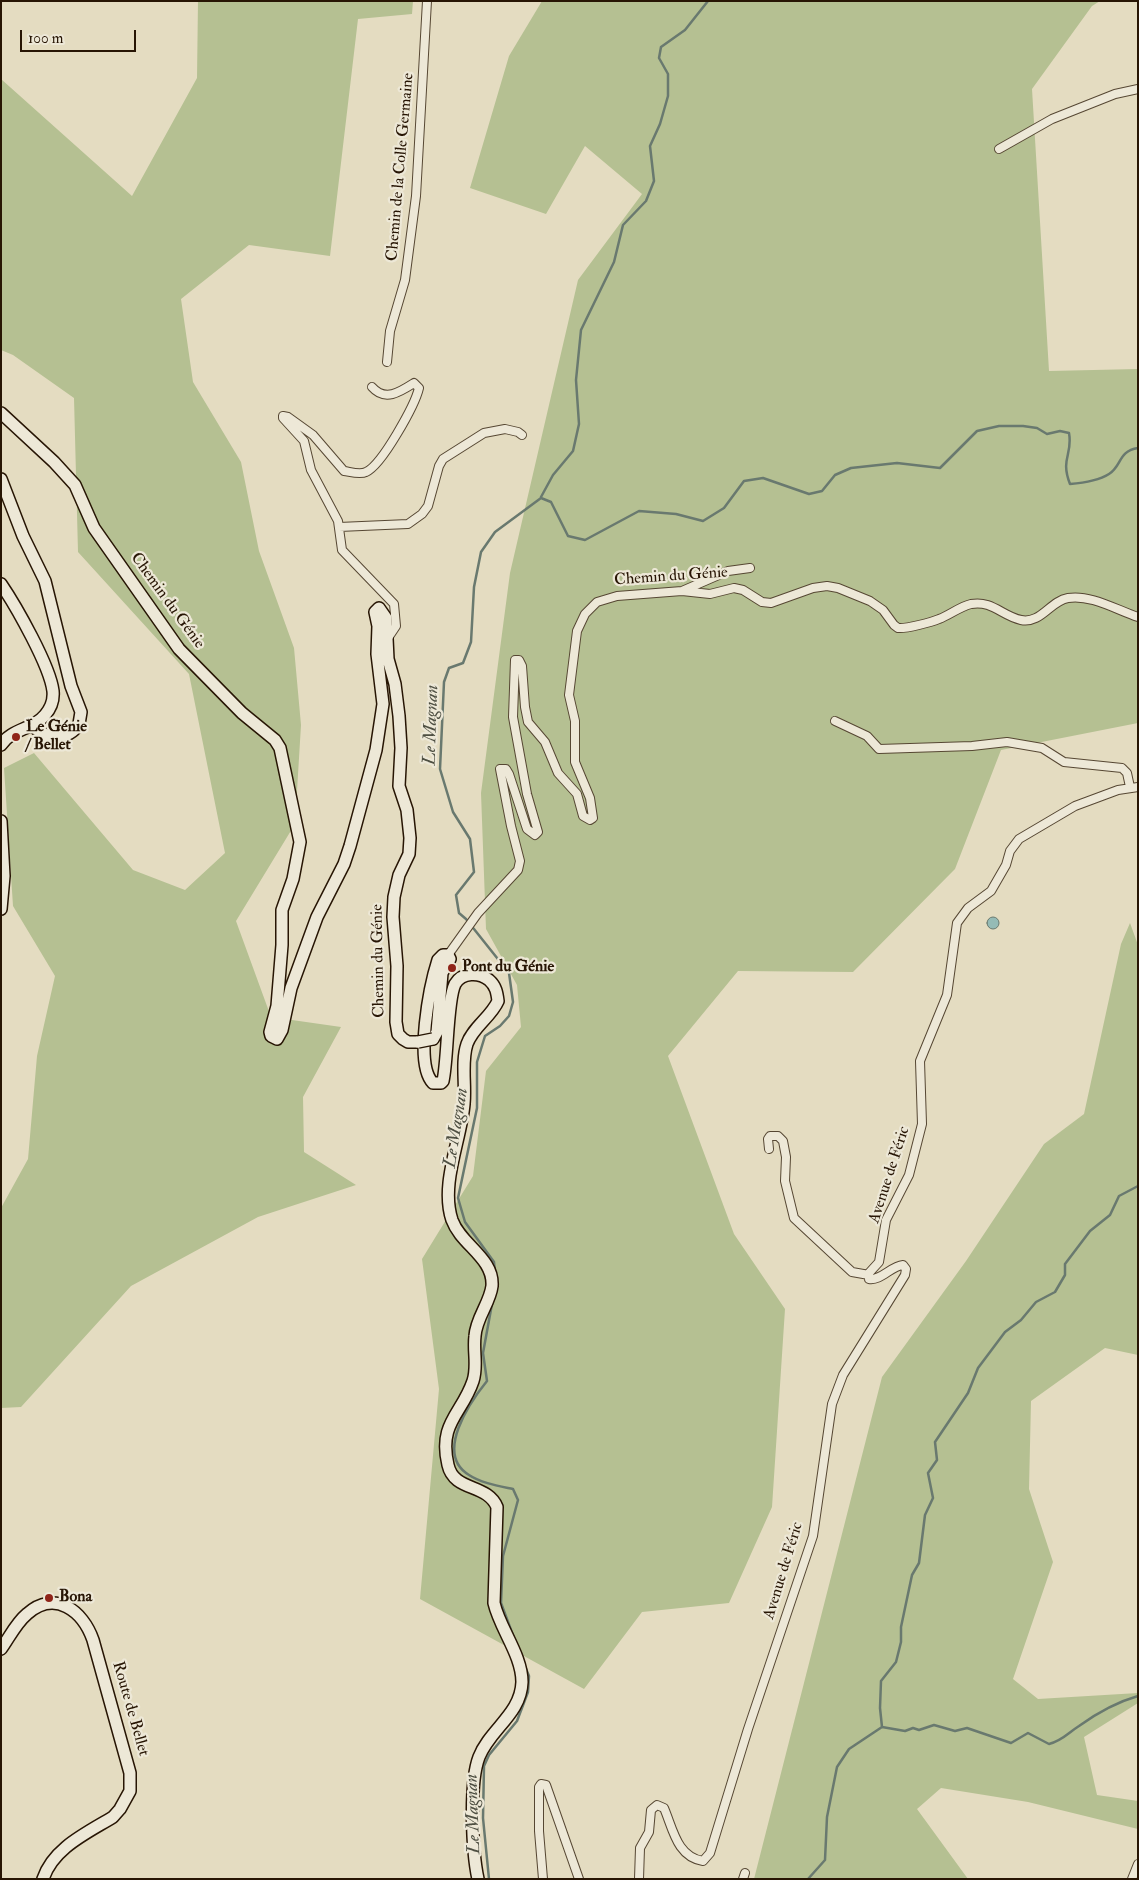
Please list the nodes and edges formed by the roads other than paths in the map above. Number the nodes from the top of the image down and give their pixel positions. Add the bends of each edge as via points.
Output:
1 (427, 1) edge
2 (1138, 89) edge
3 (999, 150) dead end
4 (387, 362) dead end
5 (372, 387) dead end
6 (1, 413) edge
7 (522, 435) dead end
8 (1, 479) edge
9 (339, 527) junction
10 (750, 568) dead end
11 (1, 584) edge
12 (682, 591) junction
13 (1138, 617) edge
14 (388, 638) junction
15 (835, 721) dead end
16 (32, 726) junction
17 (1, 745) edge
18 (1134, 787) edge
19 (1, 821) edge
20 (1, 909) edge
21 (448, 956) junction
22 (769, 1149) dead end
23 (869, 1276) junction
24 (1, 1649) edge
25 (1138, 1864) edge
26 (43, 1879) edge
27 (478, 1879) edge
28 (543, 1879) edge
29 (579, 1879) edge
30 (639, 1879) edge
31 (1132, 1879) edge

1 - 4 street, Chemin de la Colle Germaine via 416,196 405,280 390,331
2 - 3 street via 1115,94 1052,119
5 - 9 street via 378,394 388,396 414,383 420,388 399,431 368,472 344,471 313,435 283,416 304,441 312,470
6 - 14 street, Chemin du Génie via 75,485 94,528 179,649 280,748 300,842 293,880 282,910 277,1006 270,1032 270,1036 277,1039 291,988 317,917 344,864 376,750 382,704 375,612 378,608 386,618
7 - 9 street via 504,429 484,433 443,459 428,506 408,524
8 - 16 street via 42,574 71,686 81,712 80,724 64,736 45,734
9 - 14 street via 342,550 394,604 396,626
10 - 12 street via 728,571
11 - 16 street via 18,611 52,686 52,705
12 - 13 street, Chemin du Génie via 700,594 726,589 743,590 762,602 770,603 813,588 838,588 876,605 898,628 939,619 979,603 989,604 1020,620 1031,620 1054,603 1070,597 1088,599
12 - 21 street, Chemin du Génie via 606,598 590,608 580,621 576,631 569,700 575,721 575,762 594,814 590,820 583,816 577,794 558,773 545,742 528,722 521,662 513,662 512,718 527,794 539,828 535,835 527,828 509,774 506,769 500,769 520,860 518,870 478,913
14 - 21 street, Chemin du Génie, bridge via 388,660 395,684 400,732 399,786 407,810 410,838 409,854 394,896 393,917 397,966 396,1022 403,1040 418,1042 433,1038 437,1032 442,973 450,960
15 - 18 street via 867,736 879,749 1007,742 1042,748 1064,762 1122,768
16 - 17 street via 11,734
18 - 23 street, Avenue de Féric via 1075,806 1019,839 991,891 968,908 957,923 947,995 920,1061 922,1124 908,1174 886,1220 879,1262
19 - 20 street via 4,876
21 - 27 street via 438,960 427,1010 425,1056 428,1075 433,1083 443,1081 456,983 462,976 482,976 494,985 498,1001 467,1043 464,1106 449,1190 449,1208 455,1225 464,1241 489,1269 492,1289 478,1321 474,1378 448,1429 446,1454 452,1476 460,1483 489,1494 497,1506 494,1603 521,1669 522,1682 513,1711 480,1756 475,1773
22 - 23 street via 768,1139 778,1136 783,1141 790,1207 798,1222 852,1272
23 - 30 street, Avenue de Féric via 869,1280 874,1280 898,1266 906,1269 843,1375 832,1404 813,1536 710,1853 703,1861 692,1860 681,1848 664,1808 658,1805 651,1810 649,1832 640,1848
24 - 26 street, Route de Bellet via 24,1616 40,1606 64,1606 78,1613 93,1640 129,1762 130,1791 120,1809 57,1855
25 - 31 street
28 - 29 street via 539,1831 541,1784 546,1785

